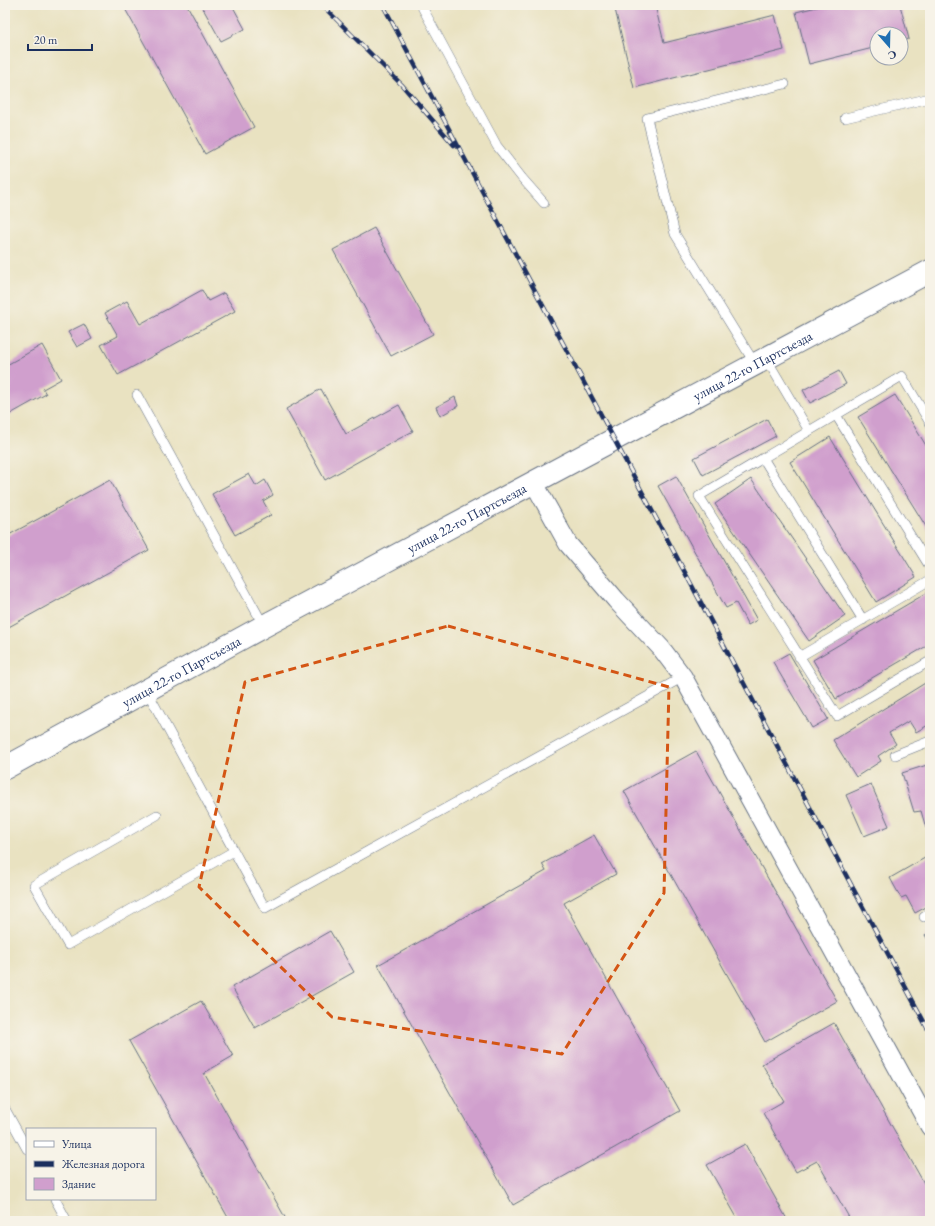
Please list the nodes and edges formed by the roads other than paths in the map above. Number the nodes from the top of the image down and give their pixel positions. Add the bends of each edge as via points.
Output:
1 (420, 5) edge
2 (785, 84) dead end
3 (930, 98) edge
4 (845, 118) dead end
5 (544, 203) dead end
6 (930, 271) edge
7 (760, 361) junction
8 (137, 395) dead end
9 (836, 415) junction
10 (930, 423) edge
11 (809, 431) junction
12 (763, 458) junction
13 (534, 483) junction
14 (930, 567) edge
15 (930, 580) edge
16 (863, 620) junction
17 (264, 626) junction
18 (799, 657) junction
19 (930, 662) edge
20 (683, 677) junction
21 (147, 691) junction
22 (930, 741) edge
23 (895, 755) dead end
24 (5, 768) edge
25 (157, 815) dead end
26 (234, 851) junction
27 (5, 1109) edge
28 (930, 1127) edge
29 (26, 1147) edge
30 (56, 1200) edge
31 (67, 1221) edge

1 - 5 lane via 497,146
2 - 7 lane via 647,118 676,234
3 - 4 lane
6 - 7 main road, улица 22-го Партсъезда
7 - 11 lane
7 - 13 main road, улица 22-го Партсъезда
8 - 17 lane
9 - 10 lane via 902,376
9 - 11 lane
9 - 14 lane
11 - 12 lane
12 - 16 lane
12 - 18 lane via 699,496
13 - 17 main road, улица 22-го Партсъезда
13 - 20 street via 568,544 661,648
15 - 16 lane
16 - 18 lane
17 - 21 main road, улица 22-го Партсъезда
18 - 19 lane via 837,716
20 - 26 lane via 265,908
20 - 28 street
21 - 24 main road, улица 22-го Партсъезда
21 - 26 lane
22 - 23 lane
25 - 26 lane via 34,885 68,945
27 - 29 lane
30 - 31 lane

